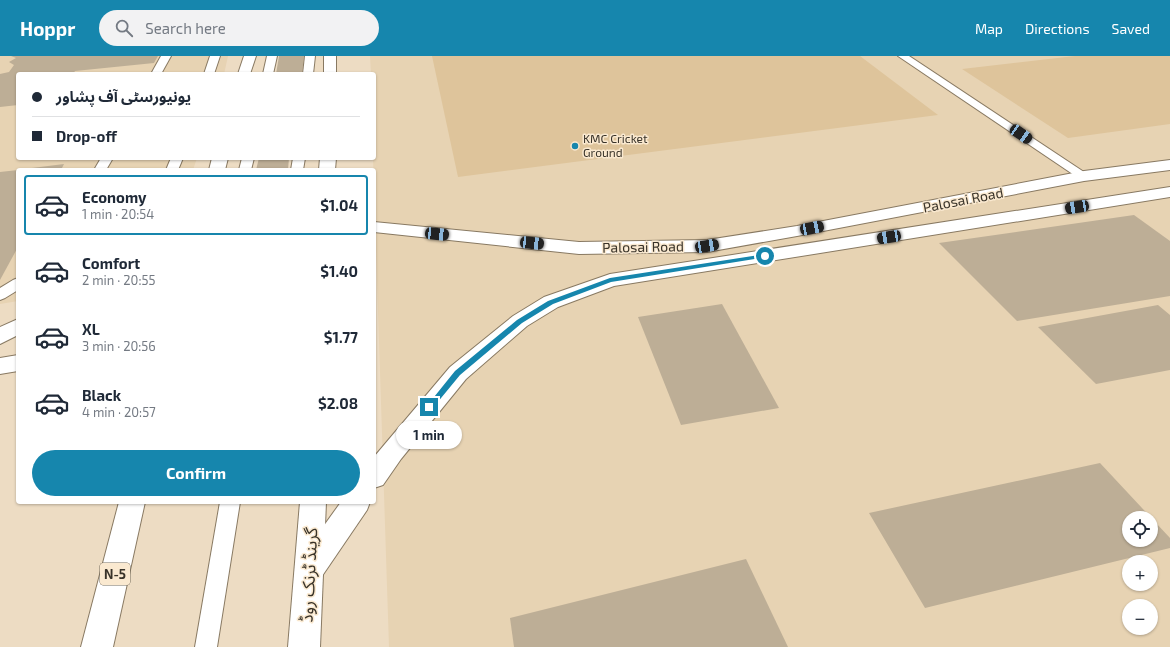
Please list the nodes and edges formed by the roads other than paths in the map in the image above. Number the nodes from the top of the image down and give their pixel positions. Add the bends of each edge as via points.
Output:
1 (166, 56) edge
2 (215, 56) edge
3 (250, 56) edge
4 (272, 56) edge
5 (310, 56) edge
6 (330, 56) edge
7 (904, 57) edge
8 (918, 57) edge
9 (157, 72) edge
10 (209, 72) edge
11 (245, 72) edge
12 (268, 72) edge
13 (308, 72) edge
14 (330, 72) edge
15 (1170, 165) edge
16 (1084, 176) junction
17 (1170, 192) edge
18 (376, 227) edge
19 (797, 231) junction
20 (811, 249) junction
21 (16, 284) edge
22 (0, 294) edge
23 (16, 327) edge
24 (0, 336) edge
25 (16, 363) edge
26 (0, 366) edge
27 (376, 474) edge
28 (132, 504) edge
29 (230, 504) edge
30 (313, 504) edge
31 (356, 504) edge
32 (310, 569) junction
33 (98, 647) edge
34 (206, 647) edge
35 (304, 647) edge

1 - 9 lane
2 - 10 lane
3 - 11 main road
4 - 12 lane
5 - 13 lane
6 - 14 main road
7 - 8 lane
7 - 16 lane
15 - 16 main road, Palosai Road
16 - 19 main road, Palosai Road
17 - 20 main road
18 - 19 main road, Palosai Road via 579,248 707,246
19 - 20 main road
20 - 27 main road via 610,280 551,302 520,321 458,373
21 - 22 lane
23 - 24 main road
25 - 26 main road
28 - 33 main road, N-5
29 - 34 lane
30 - 32 main road, گرینڈ ٹرنک روڈ
31 - 32 main road
32 - 35 main road, گرینڈ ٹرنک روڈ

